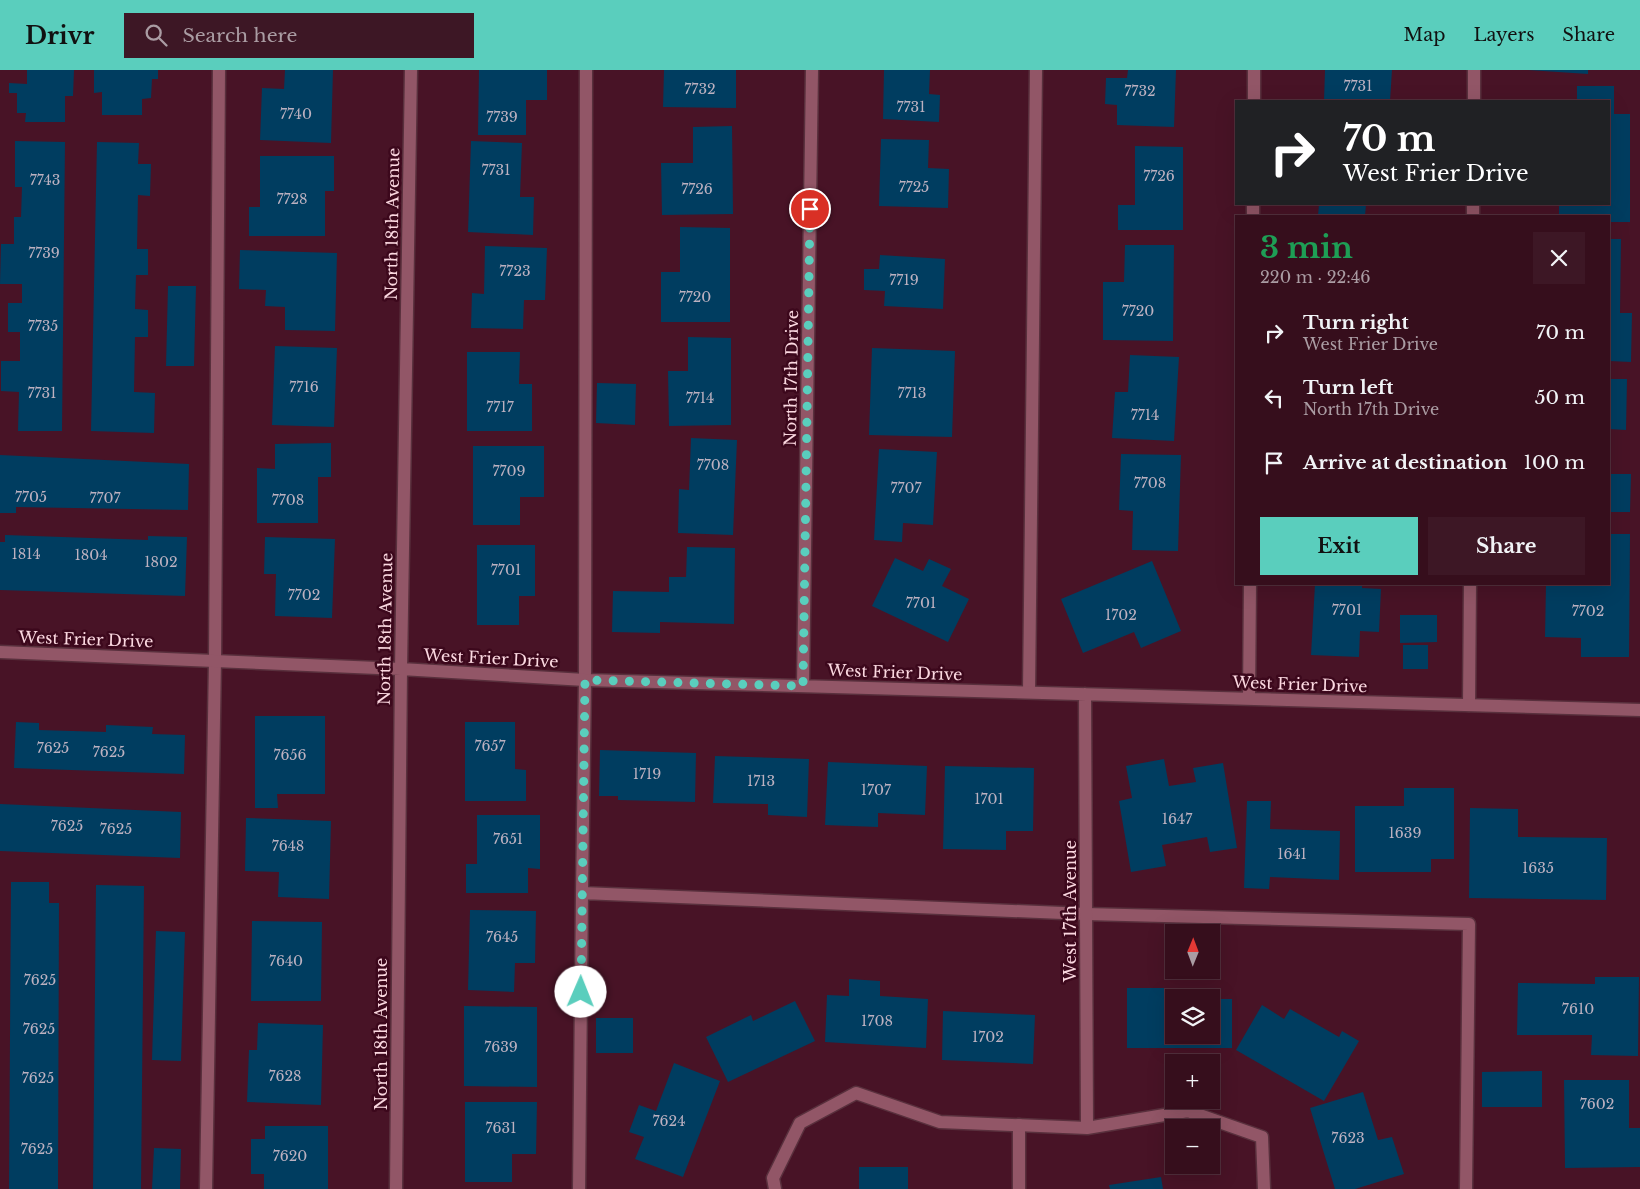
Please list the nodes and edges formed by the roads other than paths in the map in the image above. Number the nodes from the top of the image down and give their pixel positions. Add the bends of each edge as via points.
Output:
1 (218, 70) edge
2 (411, 70) edge
3 (586, 70) edge
4 (812, 70) edge
5 (1036, 70) edge
6 (1254, 70) edge
7 (1474, 70) edge
8 (1254, 100) edge
9 (1474, 100) edge
10 (1250, 585) edge
11 (1470, 585) edge
12 (0, 652) edge
13 (215, 660) junction
14 (401, 669) junction
15 (585, 680) junction
16 (803, 686) junction
17 (1029, 692) junction
18 (1085, 694) junction
19 (1249, 699) junction
20 (1469, 705) junction
21 (1640, 710) edge
22 (582, 893) junction
23 (1086, 914) junction
24 (1019, 1125) junction
25 (1087, 1128) junction
26 (206, 1189) edge
27 (396, 1189) edge
28 (579, 1189) edge
29 (775, 1189) edge
30 (1019, 1189) edge
31 (1264, 1189) edge
32 (1466, 1189) edge

1 - 13 street
2 - 14 street, North 18th Avenue
3 - 15 street
4 - 16 street, North 17th Drive
5 - 17 street
6 - 8 street
7 - 9 street
10 - 19 street
11 - 20 street
12 - 13 street, West Frier Drive
13 - 14 street, West Frier Drive
13 - 26 street
14 - 15 street, West Frier Drive
14 - 27 street, North 18th Avenue
15 - 16 street, West Frier Drive
15 - 22 street
16 - 17 street, West Frier Drive
17 - 18 street, West Frier Drive
18 - 19 street, West Frier Drive
18 - 23 street, West 17th Avenue
19 - 20 street, West Frier Drive
20 - 21 street, West Frier Drive
22 - 23 street
22 - 28 street
23 - 25 street, West 17th Avenue
23 - 32 street via 1469,924
24 - 25 street
24 - 29 street via 940,1122 856,1093 800,1122 773,1178
24 - 30 street
25 - 31 street via 1188,1110 1262,1137

